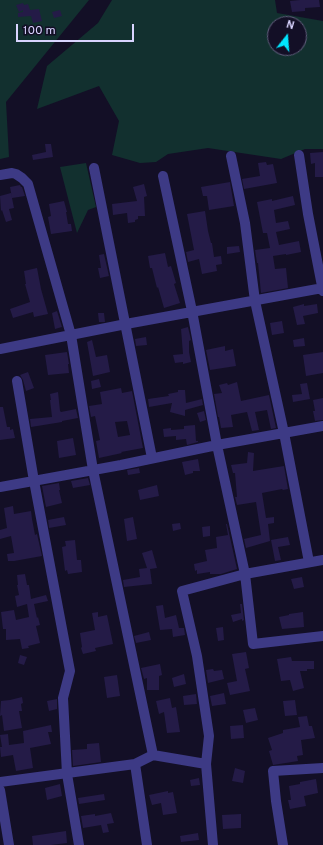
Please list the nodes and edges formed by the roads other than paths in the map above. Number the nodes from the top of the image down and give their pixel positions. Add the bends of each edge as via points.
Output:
1 (299, 155) dead end
2 (231, 156) dead end
3 (94, 168) dead end
4 (0, 175) edge
5 (163, 176) dead end
6 (323, 289) edge
7 (254, 301) junction
8 (192, 311) junction
9 (126, 324) junction
10 (71, 335) junction
11 (0, 350) edge
12 (17, 381) dead end
13 (323, 426) edge
14 (284, 433) junction
15 (218, 444) junction
16 (152, 458) junction
17 (93, 470) junction
18 (34, 481) junction
19 (0, 487) edge
20 (323, 560) edge
21 (309, 562) junction
22 (245, 574) junction
23 (323, 636) edge
24 (153, 755) junction
25 (135, 764) junction
26 (206, 764) junction
27 (323, 768) edge
28 (67, 774) junction
29 (0, 782) edge
30 (0, 790) edge
31 (9, 845) edge
32 (80, 845) edge
33 (147, 845) edge
34 (213, 845) edge
35 (283, 845) edge

1 - 6 street
2 - 7 street via 245,223
3 - 9 street
4 - 10 street via 16,174 28,184
5 - 8 street
6 - 7 street
7 - 8 street
7 - 14 street
8 - 9 street
8 - 15 street
9 - 10 street
9 - 16 street
10 - 11 street
10 - 17 street
12 - 18 street
13 - 14 street
14 - 15 street
14 - 21 street
15 - 16 street
15 - 22 street
16 - 17 street
17 - 18 street
17 - 24 street
18 - 19 street
18 - 28 street via 70,671 62,698
20 - 21 street
21 - 22 street
22 - 23 street via 253,644
22 - 26 street via 182,591 197,656 209,736
24 - 25 street
24 - 26 street
25 - 28 street
25 - 33 street
26 - 34 street
27 - 35 street via 273,771
28 - 29 street
28 - 32 street
30 - 31 street

